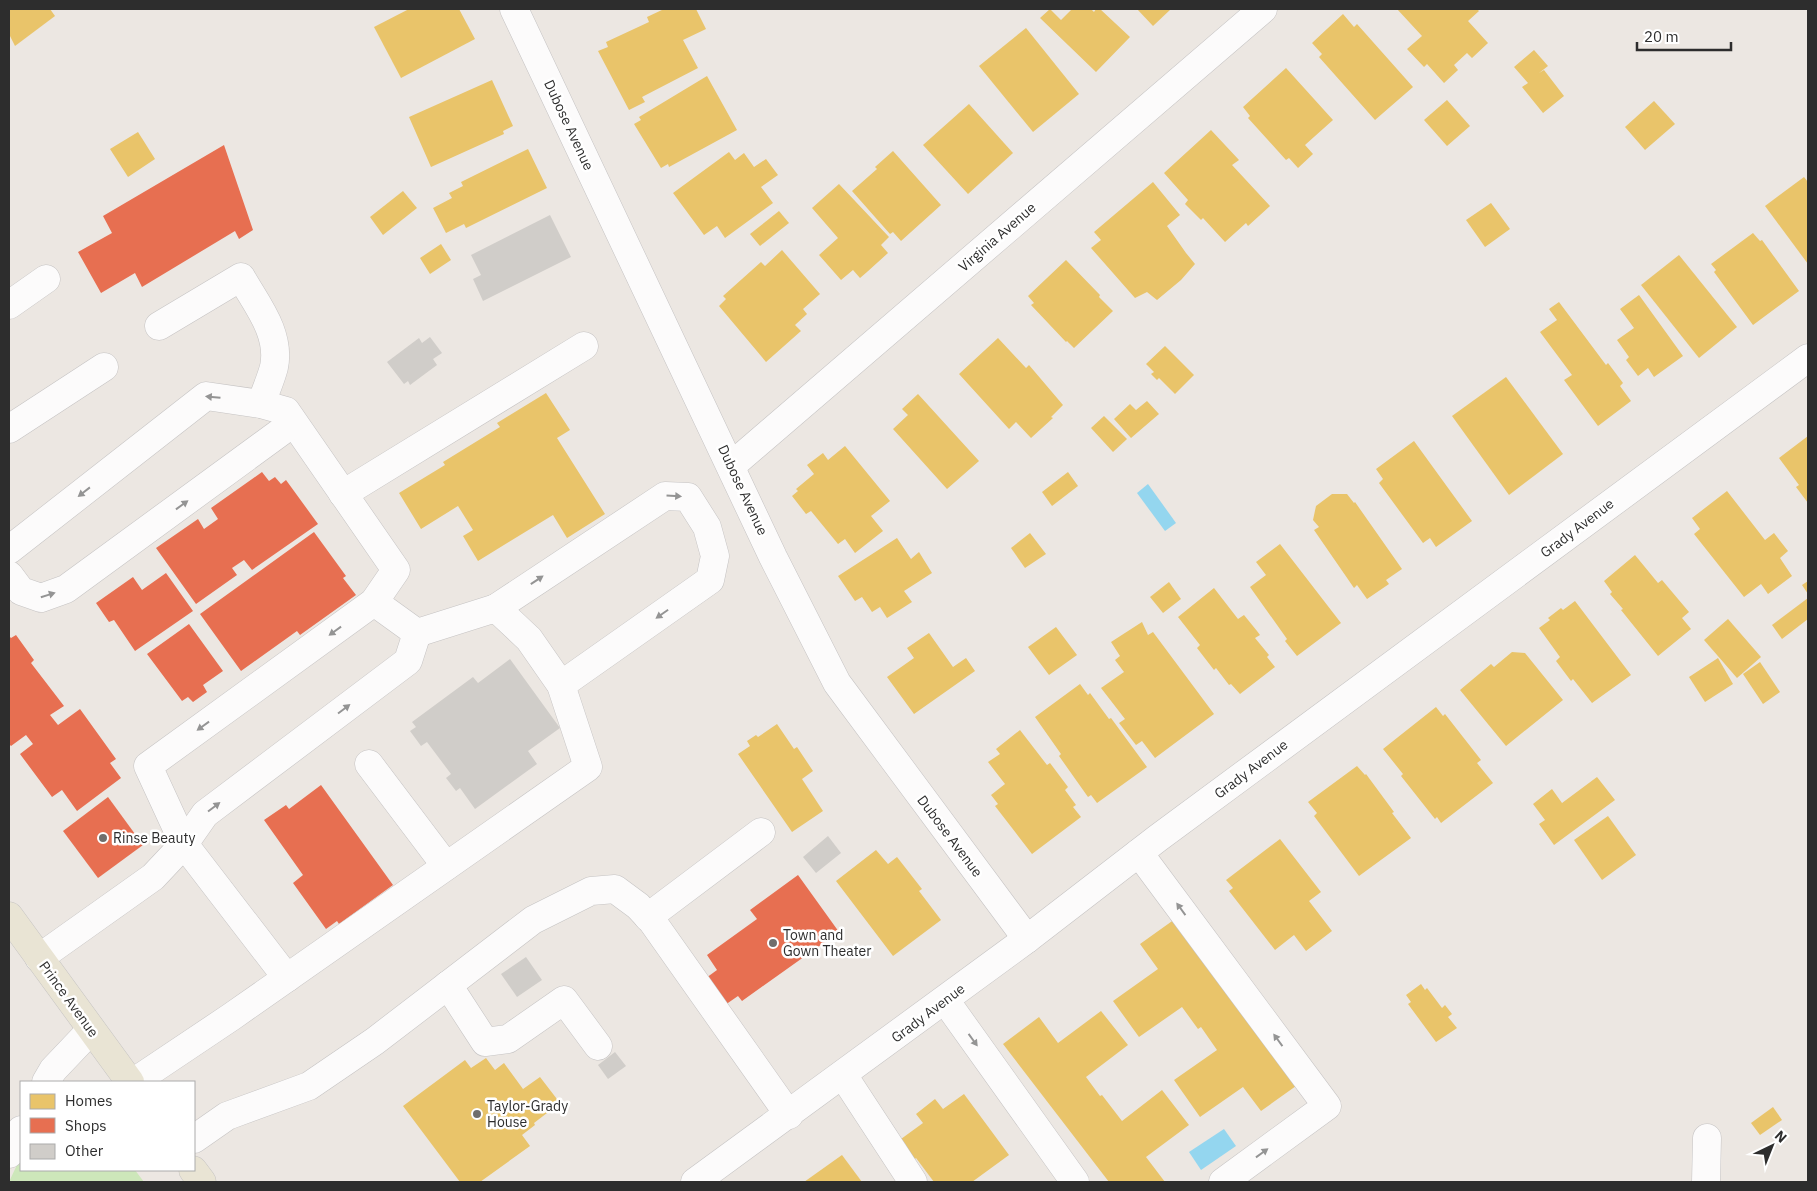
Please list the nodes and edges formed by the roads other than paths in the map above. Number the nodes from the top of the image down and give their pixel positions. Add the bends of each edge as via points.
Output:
1 (514, 9) edge
2 (1263, 9) edge
3 (46, 279) dead end
4 (9, 305) edge
5 (159, 326) dead end
6 (584, 346) dead end
7 (1808, 358) edge
8 (104, 367) dead end
9 (261, 404) junction
10 (293, 423) junction
11 (9, 429) edge
12 (731, 466) junction
13 (343, 494) junction
14 (9, 550) edge
15 (9, 576) edge
16 (374, 602) junction
17 (496, 608) junction
18 (416, 633) junction
19 (561, 685) junction
20 (369, 764) dead end
21 (761, 832) dead end
22 (184, 844) junction
23 (1139, 853) junction
24 (446, 866) junction
25 (9, 916) edge
26 (648, 917) junction
27 (1027, 939) junction
28 (40, 958) junction
29 (287, 978) junction
30 (448, 985) junction
31 (944, 1000) junction
32 (91, 1030) junction
33 (598, 1046) dead end
34 (843, 1075) junction
35 (47, 1081) edge
36 (129, 1081) edge
37 (135, 1081) edge
38 (789, 1115) junction
39 (20, 1132) edge
40 (195, 1138) edge
41 (1706, 1138) dead end
42 (9, 1154) edge
43 (194, 1171) edge
44 (712, 1178) edge
45 (202, 1182) edge
46 (913, 1182) edge
47 (1075, 1182) edge
48 (1223, 1182) edge
49 (1706, 1182) edge

1 - 12 street, Dubose Avenue
2 - 12 street, Virginia Avenue
3 - 4 street
5 - 9 street via 241,277 268,323 275,346 274,366
6 - 13 street
7 - 23 street, Grady Avenue
8 - 11 street
9 - 10 street via 286,411
9 -> 14 street via 206,396
10 - 13 street
15 -> 10 street via 21,591 41,598 66,589
12 - 27 street, Dubose Avenue via 837,683
13 - 16 street via 396,570
16 - 18 street
16 -> 22 street via 148,766
17 - 18 street
17 - 19 street via 529,639
17 -> 19 street via 665,496 688,497 707,527 715,556 710,580
22 -> 18 street via 205,814 408,660
19 - 24 street via 588,767
20 - 24 street
21 - 26 street
22 - 28 street via 153,877
22 - 29 street
23 - 27 street, Grady Avenue
48 -> 23 street via 1327,1106
24 - 29 street
25 - 28 main road, Prince Avenue
26 - 30 street via 615,889 591,891 533,920
26 - 38 street
27 - 31 street, Grady Avenue
28 - 32 main road, Prince Avenue
29 - 37 street
30 - 33 street via 485,1042 508,1039 564,1000
30 - 40 street via 309,1086 227,1116
31 - 34 street, Grady Avenue
31 -> 47 street
32 - 35 street
32 - 36 main road, Prince Avenue
34 - 38 street, Grady Avenue
34 - 46 street
38 - 44 street, Grady Avenue
39 - 42 street
41 - 49 street
43 - 45 main road

